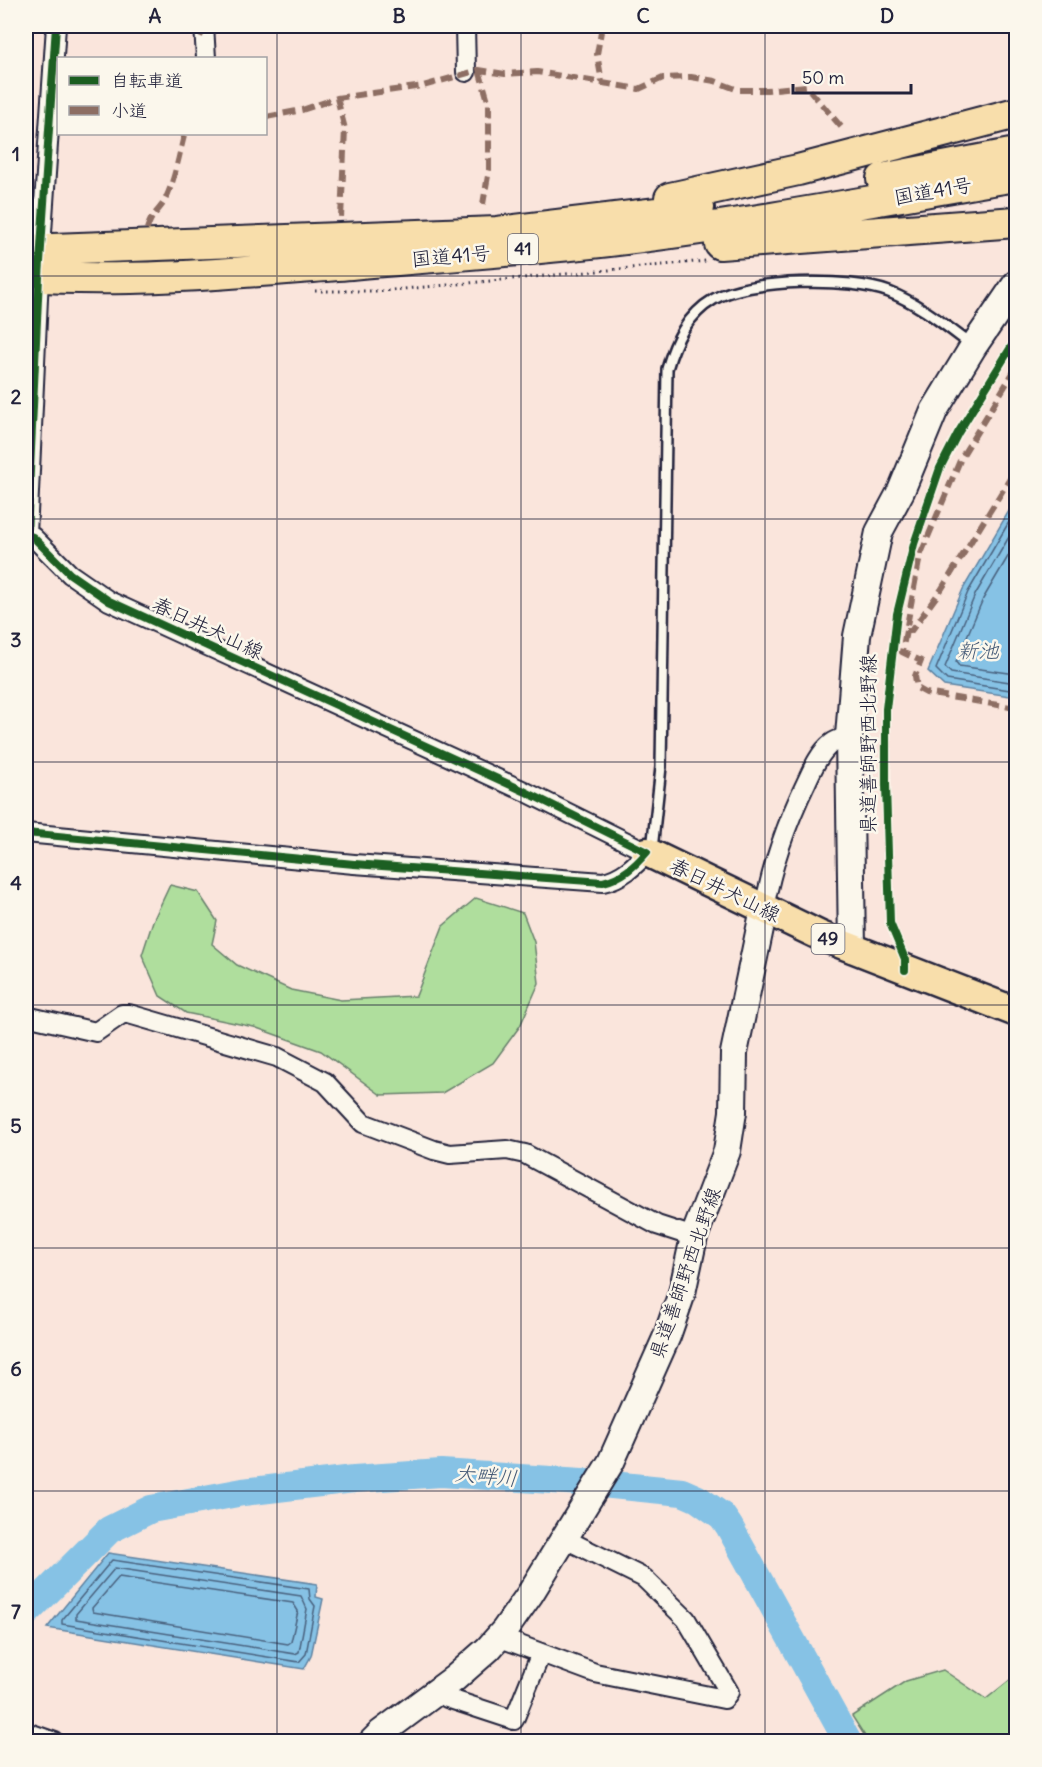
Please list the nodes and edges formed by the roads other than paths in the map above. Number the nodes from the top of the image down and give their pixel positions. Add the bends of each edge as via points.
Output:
1 (56, 26) edge
2 (204, 26) edge
3 (465, 26) edge
4 (206, 57) edge
5 (466, 72) dead end
6 (1017, 114) edge
7 (1017, 153) edge
8 (1017, 176) edge
9 (43, 220) junction
10 (1017, 222) edge
11 (497, 232) junction
12 (31, 257) edge
13 (242, 273) junction
14 (1017, 284) edge
15 (973, 347) junction
16 (879, 532) junction
17 (26, 538) edge
18 (849, 736) junction
19 (26, 833) edge
20 (647, 852) junction
21 (764, 909) junction
22 (861, 952) junction
23 (1017, 1012) edge
24 (26, 1016) edge
25 (694, 1237) junction
26 (565, 1539) junction
27 (498, 1637) junction
28 (541, 1653) junction
29 (437, 1691) junction
30 (26, 1732) edge
31 (55, 1742) edge
32 (372, 1742) edge

1 - 9 street, 春日井犬山線
2 - 4 street
3 - 5 street
6 - 11 highway via 788,173 692,194 536,219
7 - 11 highway, 国道41号 / 41 via 852,185
8 - 13 highway, 国道41号 / 41 via 625,239
9 - 12 street, 春日井犬山線
9 - 12 street via 34,221
10 - 13 highway via 318,279
11 - 12 highway, 国道41号 / 41
12 - 13 highway, 国道41号 / 41 via 71,279
12 - 17 street, 春日井犬山線 / 49
14 - 15 main road, 県道善師野西北野線
15 - 16 main road, 県道善師野西北野線 via 934,411 901,491
15 - 20 lane via 917,305 887,291 853,283 744,288 714,299 681,331 667,369 661,767 653,840
16 - 18 main road, 県道善師野西北野線 via 857,636
16 - 22 main road, 県道善師野西北野線 via 866,664
17 - 20 street, 春日井犬山線 / 49 via 33,537 70,574 109,601 524,791
18 - 21 street, 県道善師野西北野線 via 833,742 817,760 776,855
18 - 22 main road, 県道善師野西北野線
19 - 20 street via 354,864 603,882 629,871
20 - 21 main road, 春日井犬山線 / 49
21 - 22 main road, 春日井犬山線 / 49
21 - 25 main road, 県道善師野西北野線 via 734,1053 733,1112 727,1151
22 - 23 main road, 春日井犬山線 / 49
24 - 25 street via 96,1032 122,1014 129,1014 249,1047 325,1082 363,1123 450,1154 507,1150 525,1154 657,1225
25 - 26 main road, 県道善師野西北野線 via 668,1336 611,1462
26 - 27 main road, 県道善師野西北野線
26 - 28 street via 644,1578 686,1619 729,1692 724,1700 595,1672
27 - 28 street
27 - 29 main road, 県道善師野西北野線
28 - 29 street via 514,1720 447,1698
29 - 32 main road, 県道善師野西北野線
30 - 31 street

